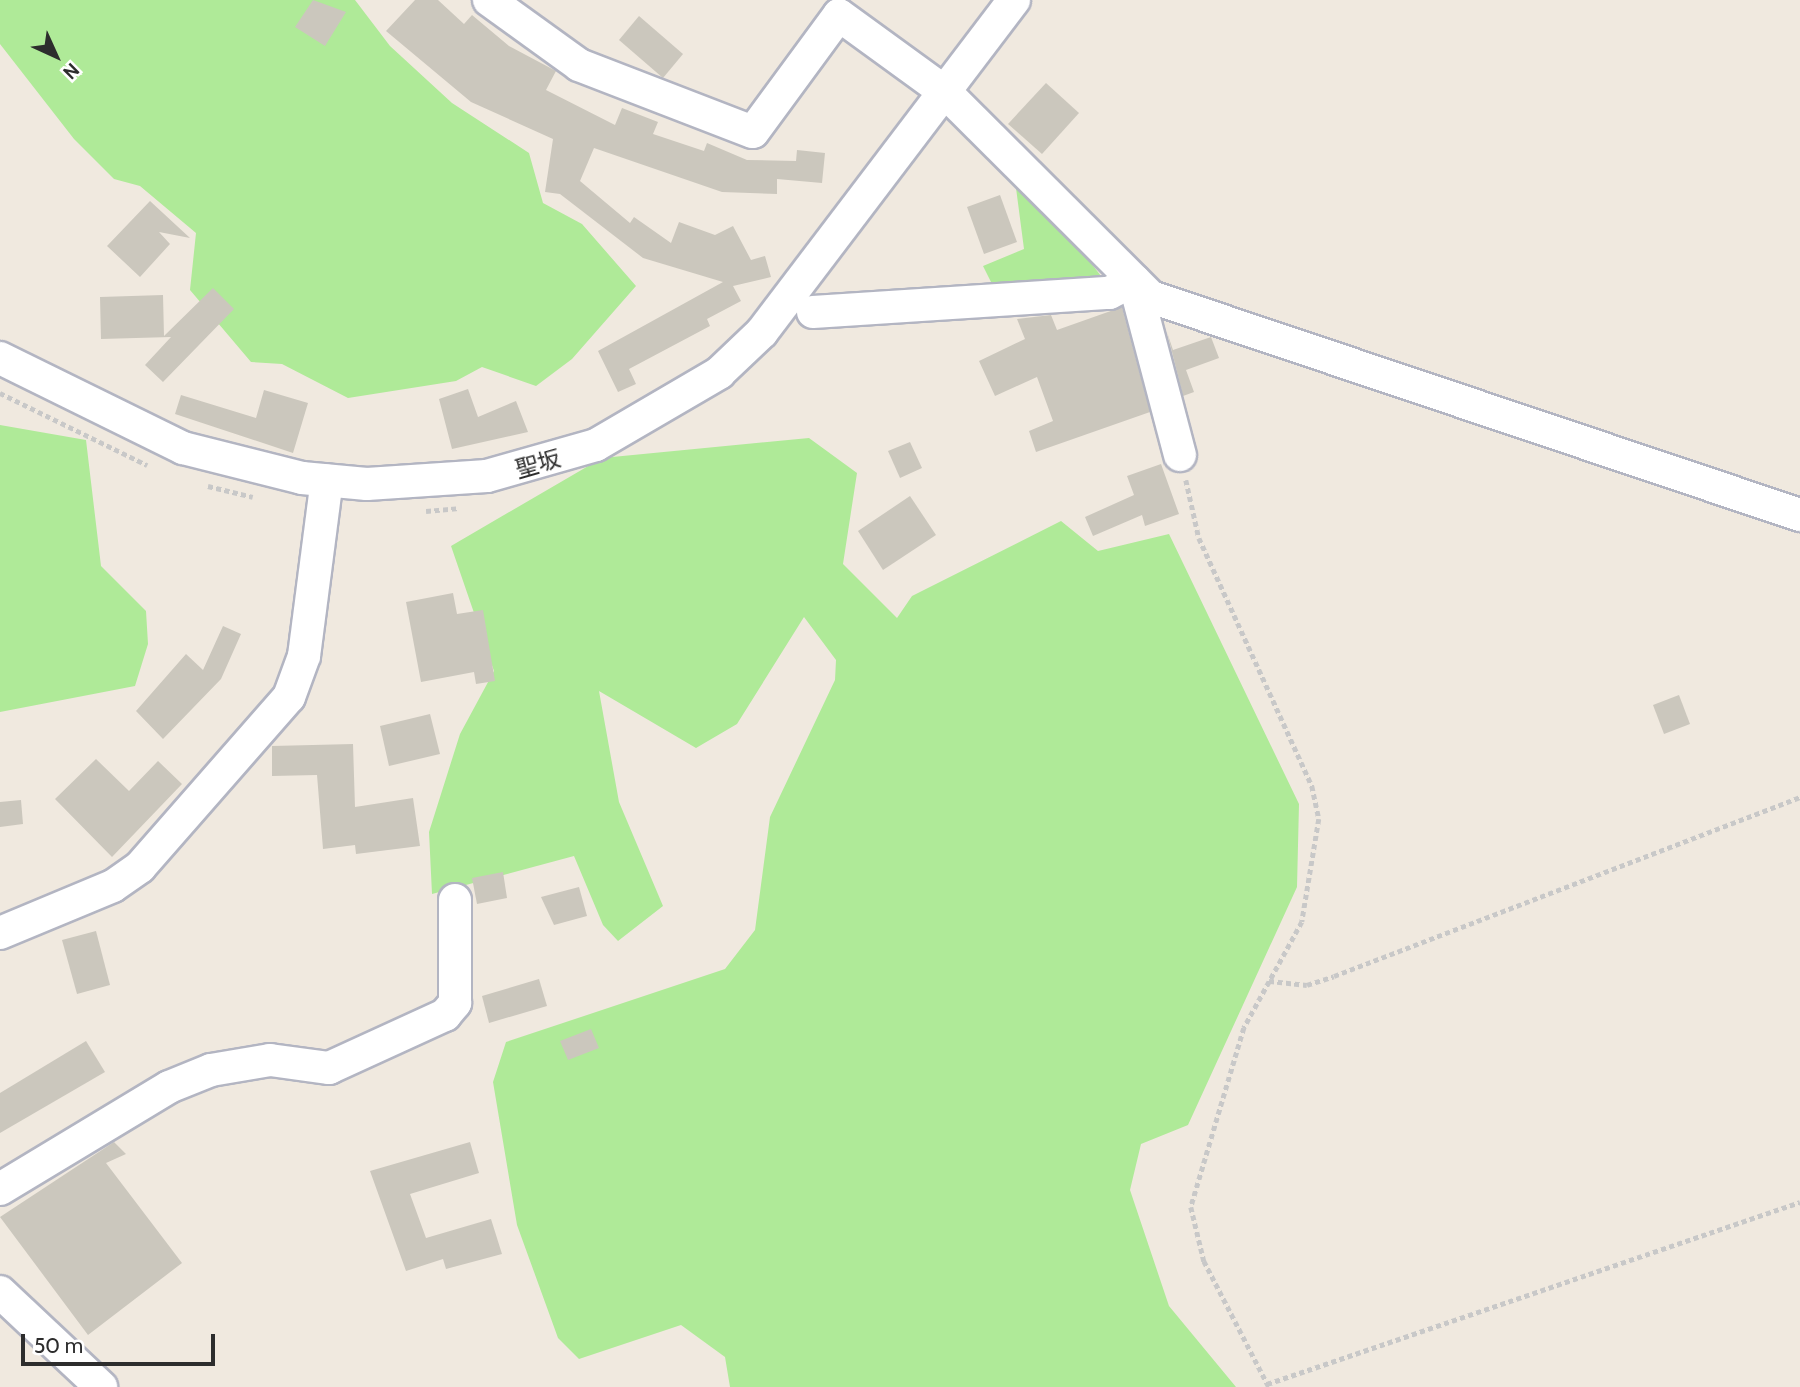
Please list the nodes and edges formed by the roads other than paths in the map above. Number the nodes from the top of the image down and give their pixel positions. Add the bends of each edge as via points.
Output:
1 (488, 0) edge
2 (1014, 0) edge
3 (945, 92) junction
4 (1134, 281) junction
5 (828, 314) dead end
6 (0, 358) edge
7 (1180, 455) road end
8 (327, 480) junction
9 (1800, 515) edge
10 (456, 900) dead end
11 (0, 933) edge
12 (0, 1189) edge
13 (0, 1292) edge
14 (101, 1387) edge

1 - 3 street via 579,65 752,132 839,15
2 - 3 street, 聖坂
3 - 4 street
3 - 8 street, 聖坂 via 762,332 719,373 656,415 596,445 487,477 426,483
4 - 5 street via 1110,293
4 - 7 street
4 - 9 street via 1158,300
6 - 8 street, 聖坂 via 183,448 243,468
8 - 11 street via 303,656 289,697 141,867 113,886
10 - 12 street via 455,1003 445,1015 329,1068 270,1060 211,1070 169,1087
13 - 14 street

